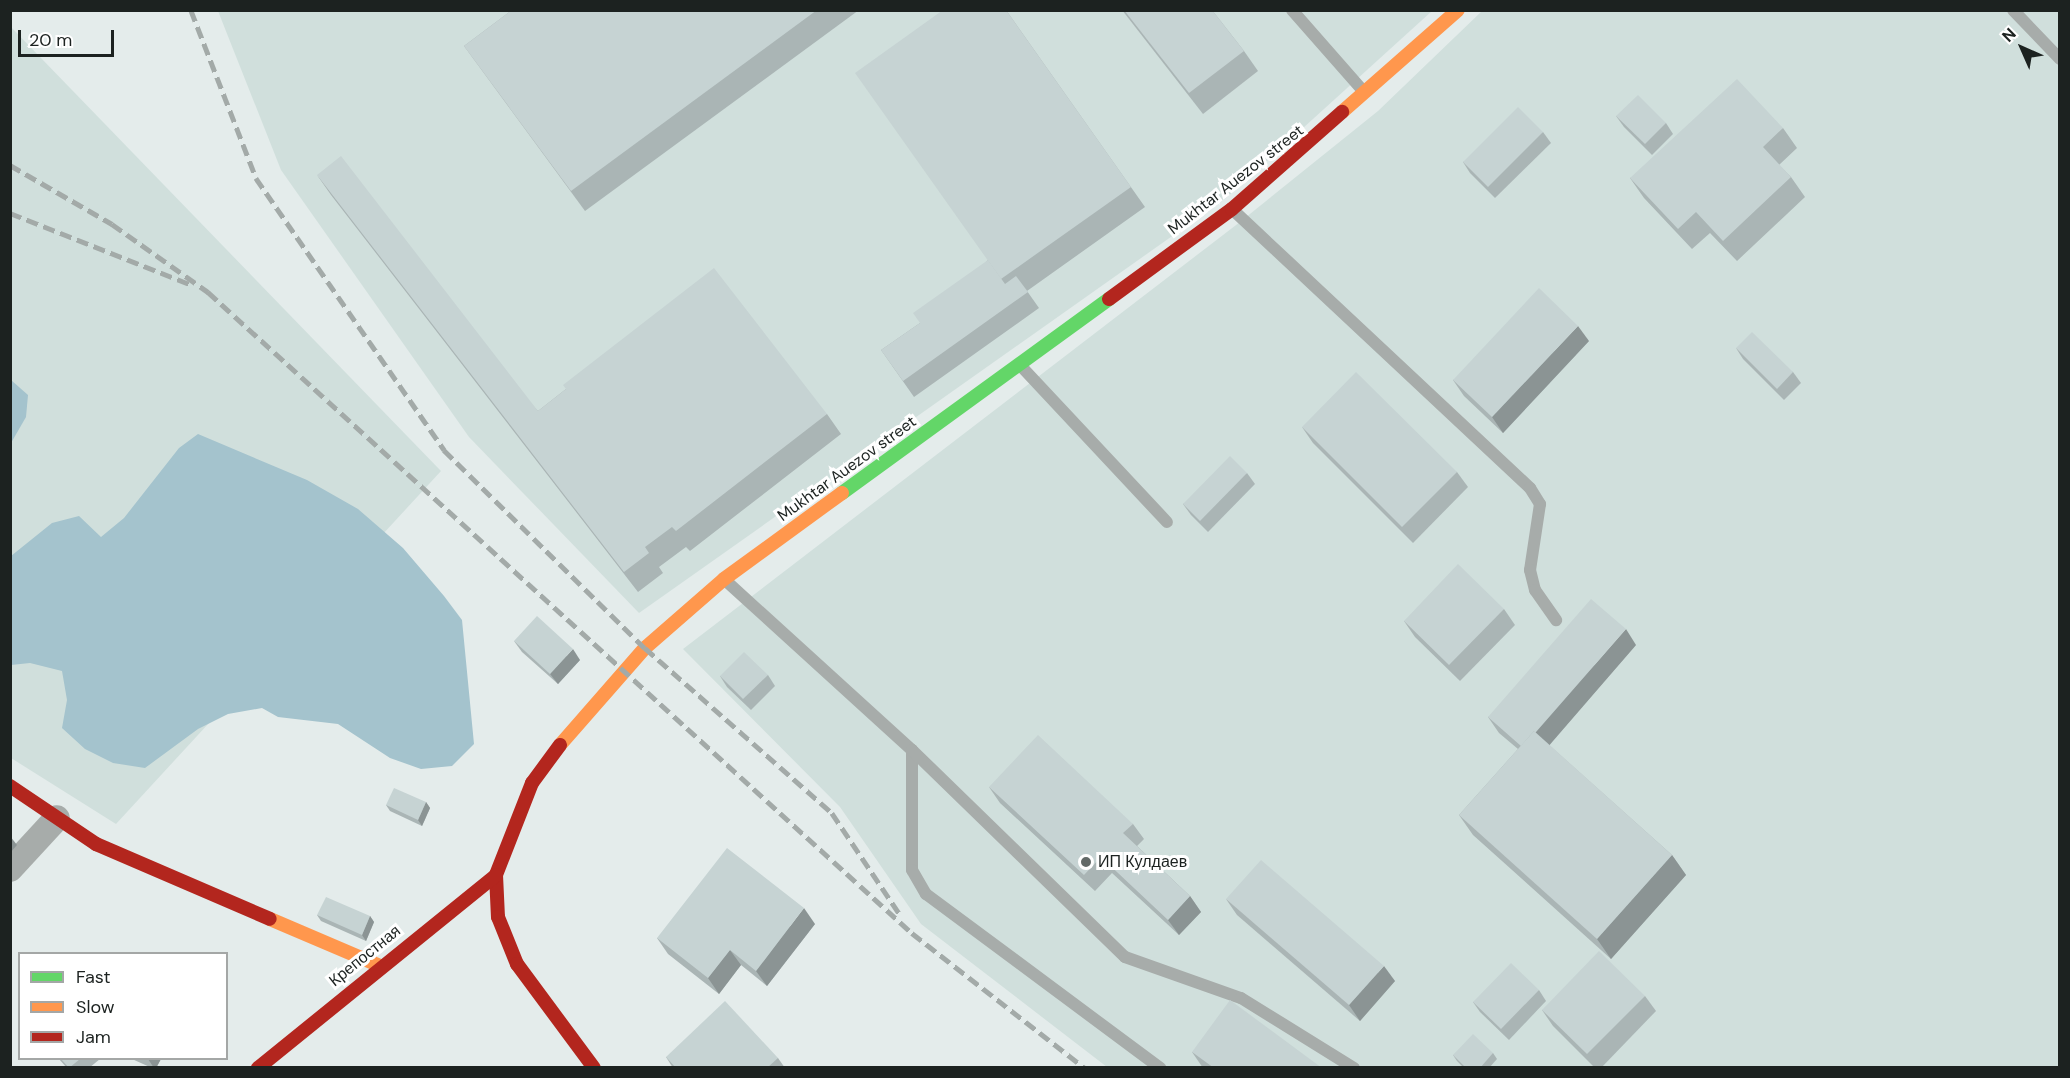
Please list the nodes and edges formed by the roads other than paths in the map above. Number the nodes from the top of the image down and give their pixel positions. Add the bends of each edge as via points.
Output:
1 (1292, 10) edge
2 (1458, 10) edge
3 (2013, 10) edge
4 (2060, 59) edge
5 (1367, 95) junction
6 (1232, 209) junction
7 (1019, 364) junction
8 (1167, 522) dead end
9 (724, 579) junction
10 (1556, 620) dead end
11 (912, 750) junction
12 (10, 786) edge
13 (57, 818) junction
14 (10, 869) edge
15 (496, 875) junction
16 (378, 965) junction
17 (258, 1068) edge
18 (594, 1068) edge
19 (1160, 1068) edge
20 (1354, 1068) edge

1 - 5 lane
2 - 5 street, Mukhtar Auezov street
3 - 4 lane
5 - 6 street, Mukhtar Auezov street
6 - 7 street, Mukhtar Auezov street
6 - 10 lane via 1530,488 1540,504 1530,570 1534,590
7 - 8 lane
7 - 9 street, Mukhtar Auezov street
9 - 11 lane
9 - 15 street, Mukhtar Auezov street via 645,648 556,747 511,828
11 - 19 lane via 912,870 926,894
11 - 20 lane via 1125,957 1241,998
12 - 13 street
13 - 14 street
13 - 16 street via 96,843
15 - 16 street, Крепостная
15 - 18 street, Mukhtar Auezov street via 498,917 517,964
16 - 17 street, Крепостная

